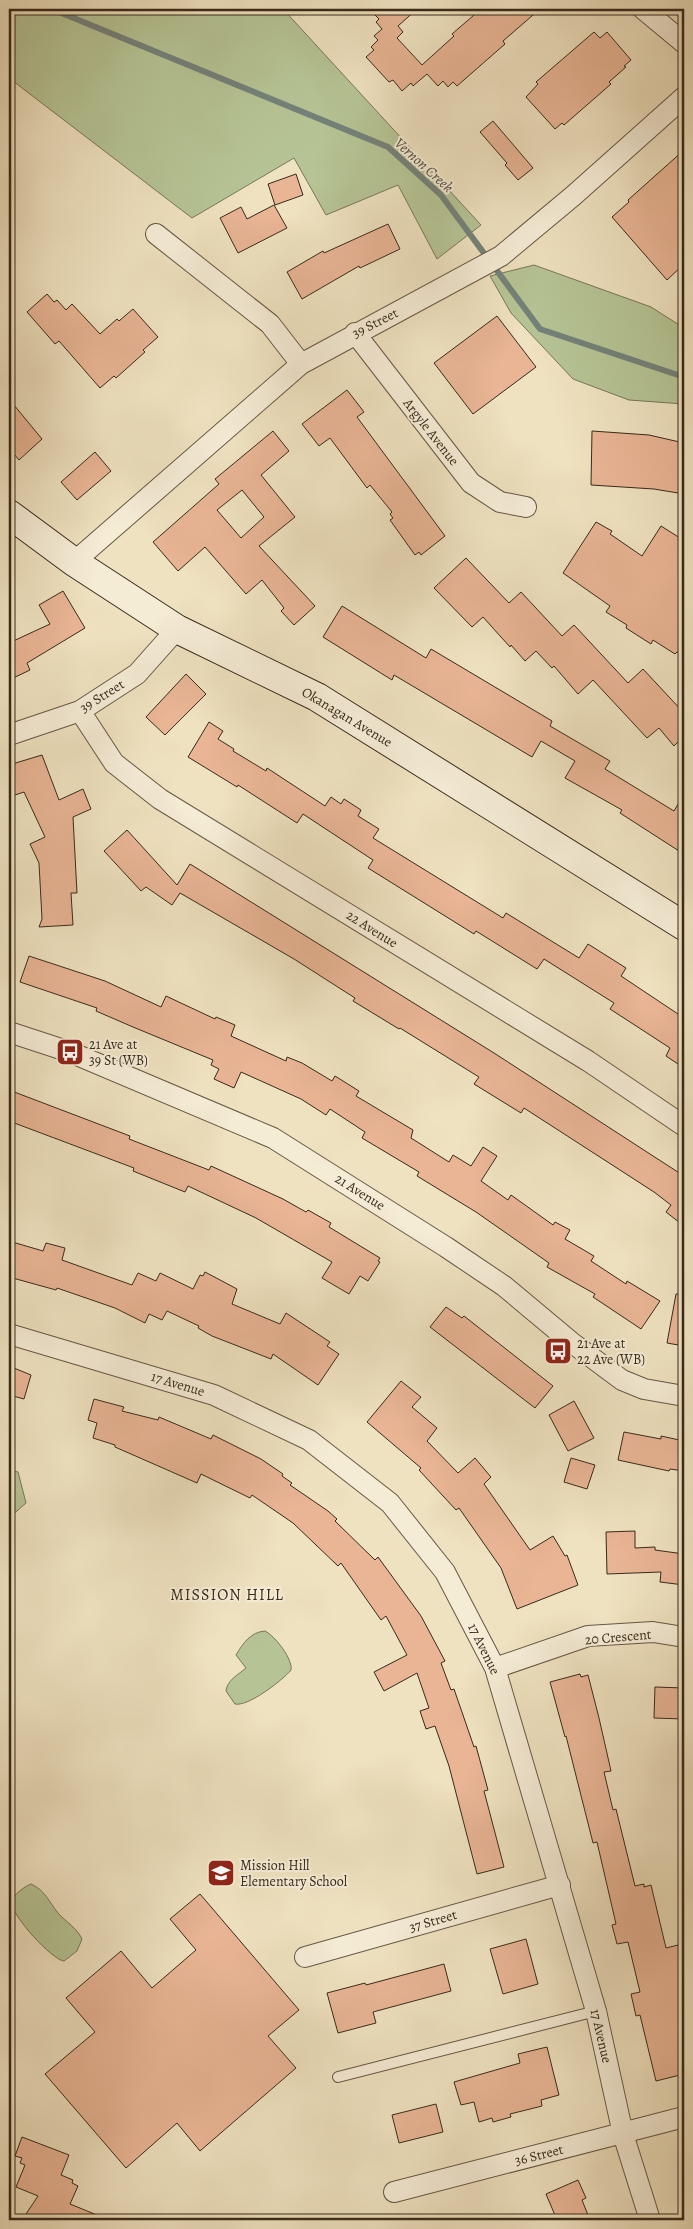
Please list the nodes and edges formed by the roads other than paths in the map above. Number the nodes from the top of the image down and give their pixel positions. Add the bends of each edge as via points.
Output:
1 (643, 9) edge
2 (684, 43) edge
3 (684, 97) edge
4 (156, 234) dead end
5 (355, 333) junction
6 (301, 364) junction
7 (526, 507) dead end
8 (9, 514) edge
9 (74, 562) junction
10 (177, 629) junction
11 (80, 710) junction
12 (9, 735) edge
13 (682, 921) edge
14 (9, 1032) edge
15 (684, 1126) edge
16 (9, 1334) edge
17 (684, 1396) edge
18 (684, 1636) edge
19 (495, 1668) junction
20 (560, 1885) junction
21 (305, 1956) dead end
22 (596, 2011) junction
23 (338, 2077) dead end
24 (684, 2117) edge
25 (623, 2134) junction
26 (394, 2192) dead end
27 (650, 2220) edge

1 - 2 street
3 - 5 street, 39 Street via 501,256
4 - 6 street via 270,324
5 - 6 street, 39 Street
5 - 7 street, Argyle Avenue via 471,482 500,502
6 - 9 street, 39 Street
8 - 9 street, Okanagan Avenue
9 - 10 street, Okanagan Avenue
10 - 11 street, 39 Street via 137,674
10 - 13 street, Okanagan Avenue via 317,697
11 - 12 street, 39 Street
11 - 15 street, 22 Avenue via 114,763 160,799 588,1061
14 - 17 street, 21 Avenue via 70,1052 273,1138 504,1286 622,1380 644,1389
16 - 19 street, 17 Avenue via 214,1395 309,1440 390,1503 445,1572
18 - 19 street, 20 Crescent via 653,1632 588,1636
19 - 20 street, 17 Avenue
20 - 21 street, 37 Street
20 - 22 street, 17 Avenue
22 - 23 lane
22 - 25 street, 17 Avenue
24 - 25 street, 36 Street
25 - 26 street, 36 Street
25 - 27 street, 17 Avenue

